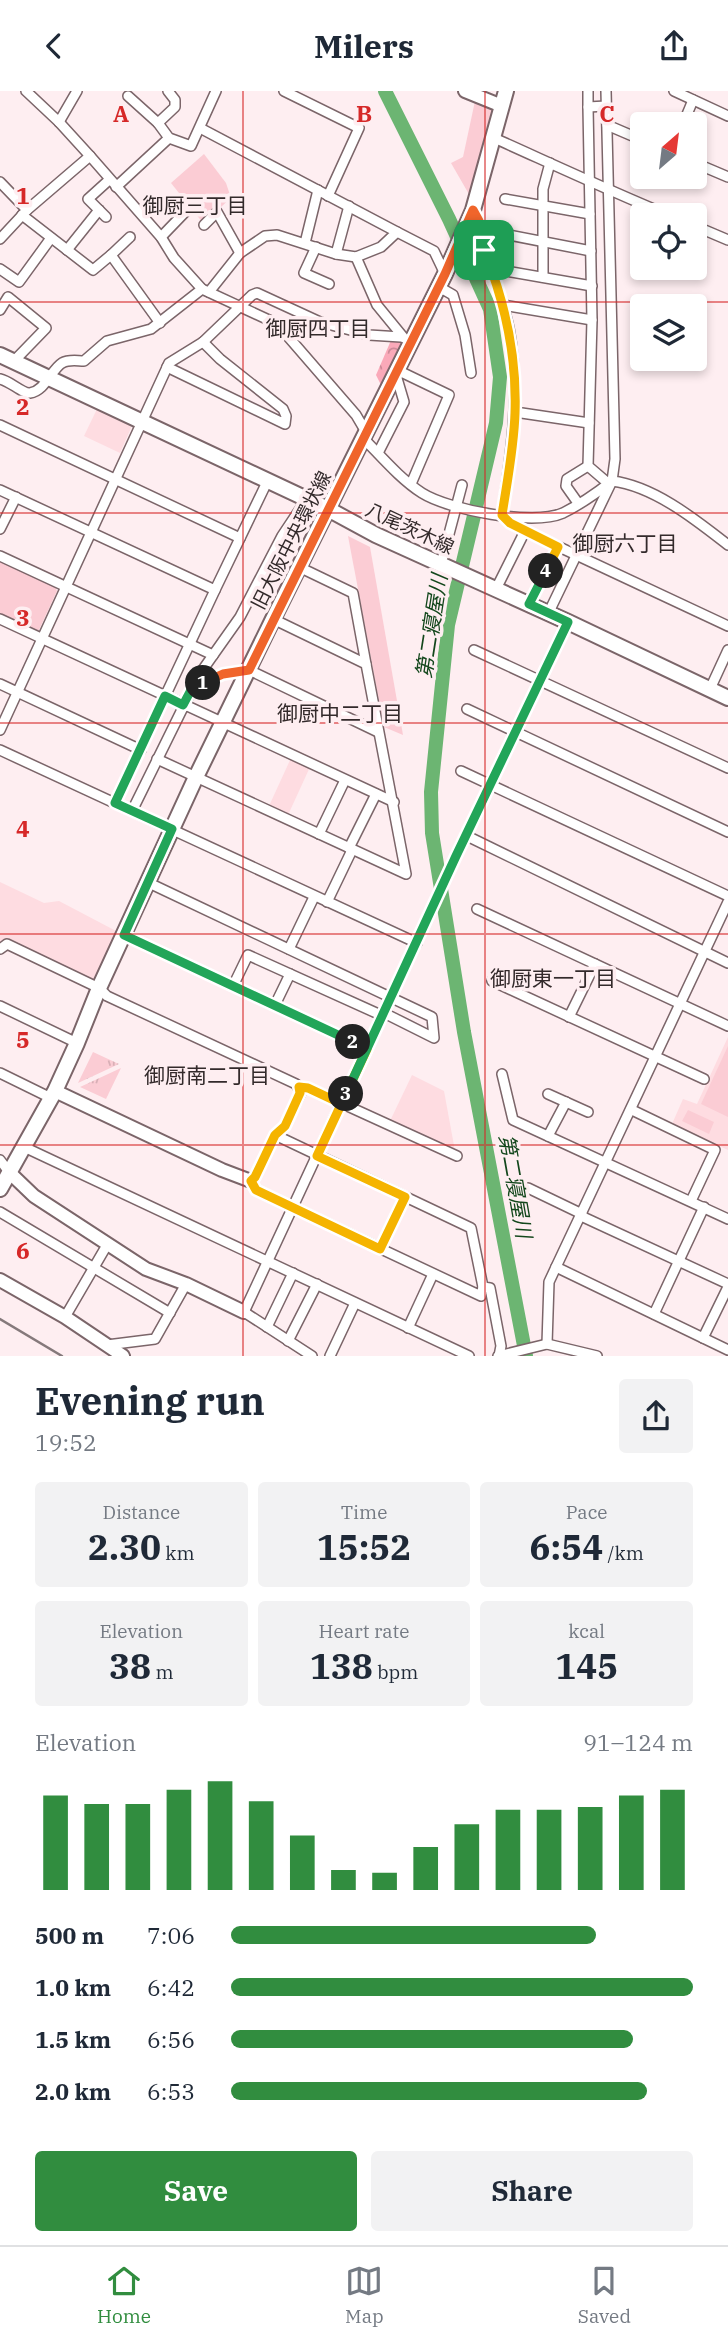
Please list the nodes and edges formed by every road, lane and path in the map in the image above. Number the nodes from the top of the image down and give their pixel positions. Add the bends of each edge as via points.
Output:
1 (26, 91) edge
2 (77, 91) edge
3 (168, 91) edge
4 (216, 91) edge
5 (284, 91) edge
6 (506, 91) edge
7 (588, 91) edge
8 (606, 91) edge
9 (674, 91) edge
10 (472, 92) edge
11 (128, 96) dead end
12 (693, 100) junction
13 (502, 106) junction
14 (606, 106) junction
15 (588, 107) junction
16 (688, 112) edge
17 (727, 113) edge
18 (59, 122) junction
19 (158, 123) junction
20 (607, 125) junction
21 (200, 128) junction
22 (630, 135) edge
23 (169, 138) junction
24 (494, 138) junction
25 (90, 156) junction
26 (550, 163) junction
27 (707, 168) edge
28 (728, 177) edge
29 (590, 180) junction
30 (0, 182) edge
31 (112, 183) junction
32 (318, 190) junction
33 (609, 191) junction
34 (328, 196) junction
35 (505, 199) dead end
36 (638, 203) edge
37 (543, 206) junction
38 (349, 207) junction
39 (99, 209) junction
40 (188, 209) dead end
41 (25, 213) junction
42 (590, 214) junction
43 (471, 217) junction
44 (106, 218) dead end
45 (204, 225) dead end
46 (707, 231) edge
47 (397, 232) junction
48 (505, 234) dead end
49 (1, 236) edge
50 (130, 237) dead end
51 (160, 237) junction
52 (51, 238) junction
53 (728, 240) edge
54 (543, 242) junction
55 (305, 243) junction
56 (316, 247) junction
57 (66, 250) junction
58 (591, 251) junction
59 (240, 253) junction
60 (336, 254) junction
61 (111, 255) junction
62 (356, 257) junction
63 (0, 269) edge
64 (506, 271) dead end
65 (444, 277) junction
66 (543, 277) junction
67 (329, 284) dead end
68 (592, 286) junction
69 (205, 290) junction
70 (503, 305) junction
71 (241, 306) junction
72 (0, 310) edge
73 (592, 320) junction
74 (160, 323) junction
75 (406, 339) junction
76 (203, 342) junction
77 (7, 358) edge
78 (167, 367) junction
79 (396, 372) junction
80 (471, 373) dead end
81 (49, 378) junction
82 (0, 379) edge
83 (515, 412) junction
84 (141, 422) junction
85 (589, 423) junction
86 (0, 425) edge
87 (364, 435) junction
88 (378, 453) junction
89 (588, 466) junction
90 (114, 480) junction
91 (267, 482) junction
92 (610, 482) junction
93 (411, 484) junction
94 (462, 485) dead end
95 (0, 490) edge
96 (16, 497) junction
97 (306, 500) junction
98 (579, 503) junction
99 (457, 506) junction
100 (328, 509) junction
101 (502, 515) junction
102 (1, 525) edge
103 (525, 531) junction
104 (90, 533) junction
105 (240, 538) junction
106 (728, 545) edge
107 (558, 547) junction
108 (577, 555) junction
109 (0, 556) edge
110 (441, 563) junction
111 (299, 567) junction
112 (65, 587) junction
113 (496, 589) junction
114 (215, 590) junction
115 (529, 604) junction
116 (548, 614) junction
117 (0, 619) edge
118 (273, 619) junction
119 (568, 622) junction
120 (728, 626) edge
121 (41, 638) junction
122 (189, 644) junction
123 (474, 650) dead end
124 (728, 650) edge
125 (213, 655) junction
126 (366, 664) junction
127 (249, 670) junction
128 (540, 681) junction
129 (0, 684) edge
130 (710, 689) junction
131 (191, 690) junction
132 (18, 692) junction
133 (165, 696) junction
134 (728, 698) edge
135 (183, 705) junction
136 (467, 709) dead end
137 (223, 724) junction
138 (0, 730) edge
139 (378, 732) junction
140 (516, 733) junction
141 (0, 750) edge
142 (141, 750) junction
143 (157, 759) junction
144 (728, 768) edge
145 (460, 771) dead end
146 (196, 777) junction
147 (345, 780) junction
148 (491, 786) junction
149 (376, 794) junction
150 (394, 802) junction
151 (115, 803) junction
152 (132, 811) junction
153 (172, 829) junction
154 (728, 832) edge
155 (319, 835) junction
156 (467, 836) junction
157 (350, 849) junction
158 (149, 883) junction
159 (728, 896) edge
160 (314, 897) junction
161 (327, 902) junction
162 (728, 902) edge
163 (477, 909) dead end
164 (124, 935) junction
165 (417, 943) junction
166 (0, 949) edge
167 (289, 949) junction
168 (704, 952) junction
169 (728, 963) edge
170 (595, 964) junction
171 (290, 974) junction
172 (492, 981) dead end
173 (233, 986) junction
174 (99, 988) junction
175 (391, 997) junction
176 (680, 1004) junction
177 (275, 1005) junction
178 (0, 1006) edge
179 (383, 1015) junction
180 (569, 1017) junction
181 (728, 1026) edge
182 (77, 1043) junction
183 (367, 1049) junction
184 (655, 1057) junction
185 (0, 1073) edge
186 (502, 1074) dead end
187 (704, 1079) dead end
188 (299, 1087) junction
189 (548, 1094) dead end
190 (53, 1095) junction
191 (566, 1102) junction
192 (342, 1104) junction
193 (632, 1111) junction
194 (588, 1112) dead end
195 (275, 1135) junction
196 (548, 1136) junction
197 (24, 1147) junction
198 (317, 1156) junction
199 (457, 1156) dead end
200 (607, 1163) junction
201 (5, 1166) edge
202 (251, 1181) junction
203 (528, 1188) dead end
204 (0, 1189) edge
205 (405, 1197) junction
206 (691, 1201) junction
207 (704, 1207) junction
208 (292, 1208) junction
209 (0, 1212) edge
210 (582, 1215) junction
211 (728, 1219) edge
212 (107, 1245) junction
213 (380, 1249) junction
214 (267, 1260) junction
215 (678, 1261) junction
216 (556, 1267) junction
217 (93, 1268) junction
218 (293, 1273) junction
219 (433, 1274) junction
220 (0, 1280) edge
221 (317, 1284) junction
222 (186, 1285) junction
223 (728, 1286) edge
224 (483, 1287) junction
225 (355, 1303) junction
226 (244, 1312) junction
227 (170, 1313) junction
228 (654, 1314) junction
229 (65, 1317) junction
230 (267, 1327) junction
231 (408, 1328) junction
232 (703, 1338) junction
233 (288, 1341) junction
234 (547, 1344) junction
235 (107, 1345) junction
236 (728, 1350) edge
237 (500, 1355) edge
238 (123, 1356) edge
239 (312, 1356) edge
240 (330, 1356) edge
241 (469, 1356) edge
242 (597, 1356) edge

1 - 18 street
2 - 18 street
3 - 19 street via 175,107
4 - 21 street
5 - 34 street via 359,128
6 - 13 main road, 旧大阪中央環状線
7 - 15 street
8 - 14 street
9 - 12 street
10 - 13 street
11 - 19 street
12 - 16 street
12 - 17 street
13 - 24 main road, 旧大阪中央環状線
14 - 15 street
14 - 20 street
15 - 29 street
18 - 25 street
19 - 23 street
20 - 22 street
20 - 33 street
21 - 23 street via 191,146
21 - 32 street
23 - 31 street
24 - 26 street
24 - 43 main road, 旧大阪中央環状線
25 - 31 street
25 - 41 street
26 - 29 street
26 - 37 street
27 - 28 street
29 - 33 street
29 - 42 street
30 - 41 street
31 - 39 street via 89,199
31 - 51 street
32 - 34 street
32 - 55 street
33 - 36 street
33 - 92 street via 615,450
34 - 38 street
35 - 37 street
37 - 42 street
37 - 54 street
38 - 47 street
38 - 60 street
39 - 44 street
39 - 57 street
40 - 51 street
41 - 49 street
41 - 52 street
42 - 58 street
43 - 65 main road, 旧大阪中央環状線
43 - 70 street via 479,221
45 - 59 street via 217,212
46 - 53 street
47 - 62 street via 382,247
47 - 65 street via 434,251
48 - 54 street
50 - 61 street
51 - 69 street
52 - 57 street
52 - 63 street via 19,282
54 - 58 street
54 - 66 street
55 - 56 street
55 - 59 street via 265,236
56 - 60 street
56 - 67 street via 304,272
57 - 61 street via 93,270
58 - 68 street
59 - 69 street
60 - 62 street
61 - 74 street
62 - 75 street via 377,305
64 - 66 street
65 - 75 main road, 旧大阪中央環状線
65 - 80 street via 465,335
66 - 68 street
68 - 73 street
69 - 71 street
69 - 74 street
70 - 73 street
70 - 83 street via 513,362
71 - 75 street via 257,293 320,322
71 - 76 street
71 - 87 street via 285,333 356,415
72 - 77 street via 8,297 46,328
73 - 85 street
74 - 81 street via 107,341 85,361 62,363
75 - 79 main road, 旧大阪中央環状線
76 - 78 street
76 - 78 street via 283,409 285,424
77 - 81 main road, 八尾茨木線
78 - 84 street
79 - 87 main road, 旧大阪中央環状線
79 - 88 street via 404,402
79 - 93 street via 449,395
81 - 82 street via 31,393
81 - 84 main road, 八尾茨木線
83 - 85 street
83 - 101 street
84 - 90 street
84 - 91 main road, 八尾茨木線
85 - 89 street
86 - 90 street
87 - 88 street
87 - 100 main road, 旧大阪中央環状線
88 - 93 street
89 - 92 street
89 - 98 street via 568,479 566,486
90 - 104 street
90 - 105 street
91 - 97 main road, 八尾茨木線
91 - 105 street
92 - 98 street
92 - 106 street via 625,482 666,502
92 - 108 street
93 - 99 street via 436,500
94 - 99 street
95 - 96 street
96 - 102 street
96 - 104 street
97 - 100 main road, 八尾茨木線
97 - 125 street via 240,617
98 - 101 street via 544,518
99 - 101 street
99 - 110 street
100 - 110 main road, 八尾茨木線
100 - 111 main road, 旧大阪中央環状線
101 - 103 street
103 - 107 street
103 - 113 street
104 - 112 street
104 - 114 street
105 - 114 street
107 - 108 street
107 - 115 street
108 - 116 street
108 - 120 street
109 - 112 street
110 - 113 main road, 八尾茨木線
111 - 118 main road, 旧大阪中央環状線
111 - 126 street via 353,593
112 - 121 street
112 - 122 street
113 - 115 main road, 八尾茨木線
114 - 122 street
115 - 116 main road, 八尾茨木線
116 - 119 main road, 八尾茨木線
117 - 121 street
118 - 126 street
118 - 127 main road, 旧大阪中央環状線
119 - 128 street
119 - 130 main road, 八尾茨木線
121 - 132 street
121 - 133 street
122 - 125 street
122 - 133 street
123 - 128 street
124 - 130 street
125 - 131 street
126 - 139 street
127 - 131 street via 223,674
127 - 137 main road, 旧大阪中央環状線
127 - 139 street
128 - 140 street
128 - 144 street
129 - 132 street
130 - 134 main road, 八尾茨木線
131 - 135 street
132 - 138 street
132 - 142 street
133 - 135 street
133 - 142 street
135 - 137 street
135 - 143 street
136 - 140 street
137 - 146 main road, 旧大阪中央環状線
137 - 147 street
139 - 150 street
140 - 148 street
140 - 154 street
141 - 151 street
142 - 151 street
143 - 146 street
143 - 152 street
145 - 148 street
146 - 153 main road, 旧大阪中央環状線
146 - 155 street
147 - 149 street
147 - 155 street
148 - 156 street
148 - 159 street
149 - 150 street
149 - 157 street
150 - 157 street via 406,874
151 - 152 street
152 - 153 street
153 - 158 main road, 旧大阪中央環状線
153 - 160 street
155 - 157 street
156 - 165 street
156 - 168 street
157 - 161 street
158 - 164 main road, 旧大阪中央環状線
158 - 167 street
160 - 161 street
160 - 167 street
161 - 165 street
162 - 168 street
163 - 170 street
164 - 173 street
164 - 174 main road, 旧大阪中央環状線
165 - 175 street
166 - 174 street via 7,944
167 - 175 street
168 - 169 street
168 - 176 street
170 - 176 street
170 - 180 street
171 - 173 street via 248,955
171 - 177 street
171 - 179 street
172 - 180 street
173 - 177 street
174 - 182 main road, 旧大阪中央環状線
174 - 188 street via 107,996
175 - 179 street
175 - 179 street via 432,1017 434,1038
176 - 181 street
176 - 184 street
177 - 183 street
178 - 182 street
179 - 183 street
180 - 184 street
182 - 190 main road, 旧大阪中央環状線
183 - 192 street
184 - 187 street
184 - 193 street
185 - 190 street
186 - 196 street via 513,1120
188 - 192 street
188 - 195 street via 285,1126
189 - 191 street
190 - 197 main road, 旧大阪中央環状線
190 - 202 street
191 - 194 street
191 - 196 street
192 - 198 street
192 - 199 street
193 - 200 street
193 - 206 street via 715,1150
195 - 198 street
195 - 202 street
196 - 200 street
197 - 201 main road, 旧大阪中央環状線
197 - 214 street
198 - 205 street
198 - 208 street
200 - 206 street
200 - 210 street
201 - 204 main road, 旧大阪中央環状線
201 - 212 street via 34,1196
202 - 208 street via 256,1190
203 - 210 street
205 - 213 street
205 - 224 street via 471,1228
206 - 207 street
207 - 211 street
207 - 215 street
208 - 213 street
208 - 214 street
209 - 217 street
210 - 215 street
210 - 216 street
212 - 217 street
212 - 222 street via 146,1269
213 - 219 street
214 - 218 street
214 - 226 street
215 - 223 street
215 - 228 street
216 - 228 street
216 - 234 street via 549,1282
217 - 227 street
217 - 229 street
218 - 221 street
218 - 230 street
219 - 224 street via 481,1296
219 - 231 street
220 - 229 street
221 - 225 street
221 - 233 street
222 - 226 street
222 - 227 street
223 - 232 street
224 - 237 street via 490,1288
225 - 231 street
225 - 240 street
226 - 230 street
227 - 235 street via 155,1339
228 - 232 street
229 - 235 street
230 - 233 street
231 - 241 street
232 - 236 street
233 - 239 street
234 - 237 street
234 - 242 street
235 - 238 street

